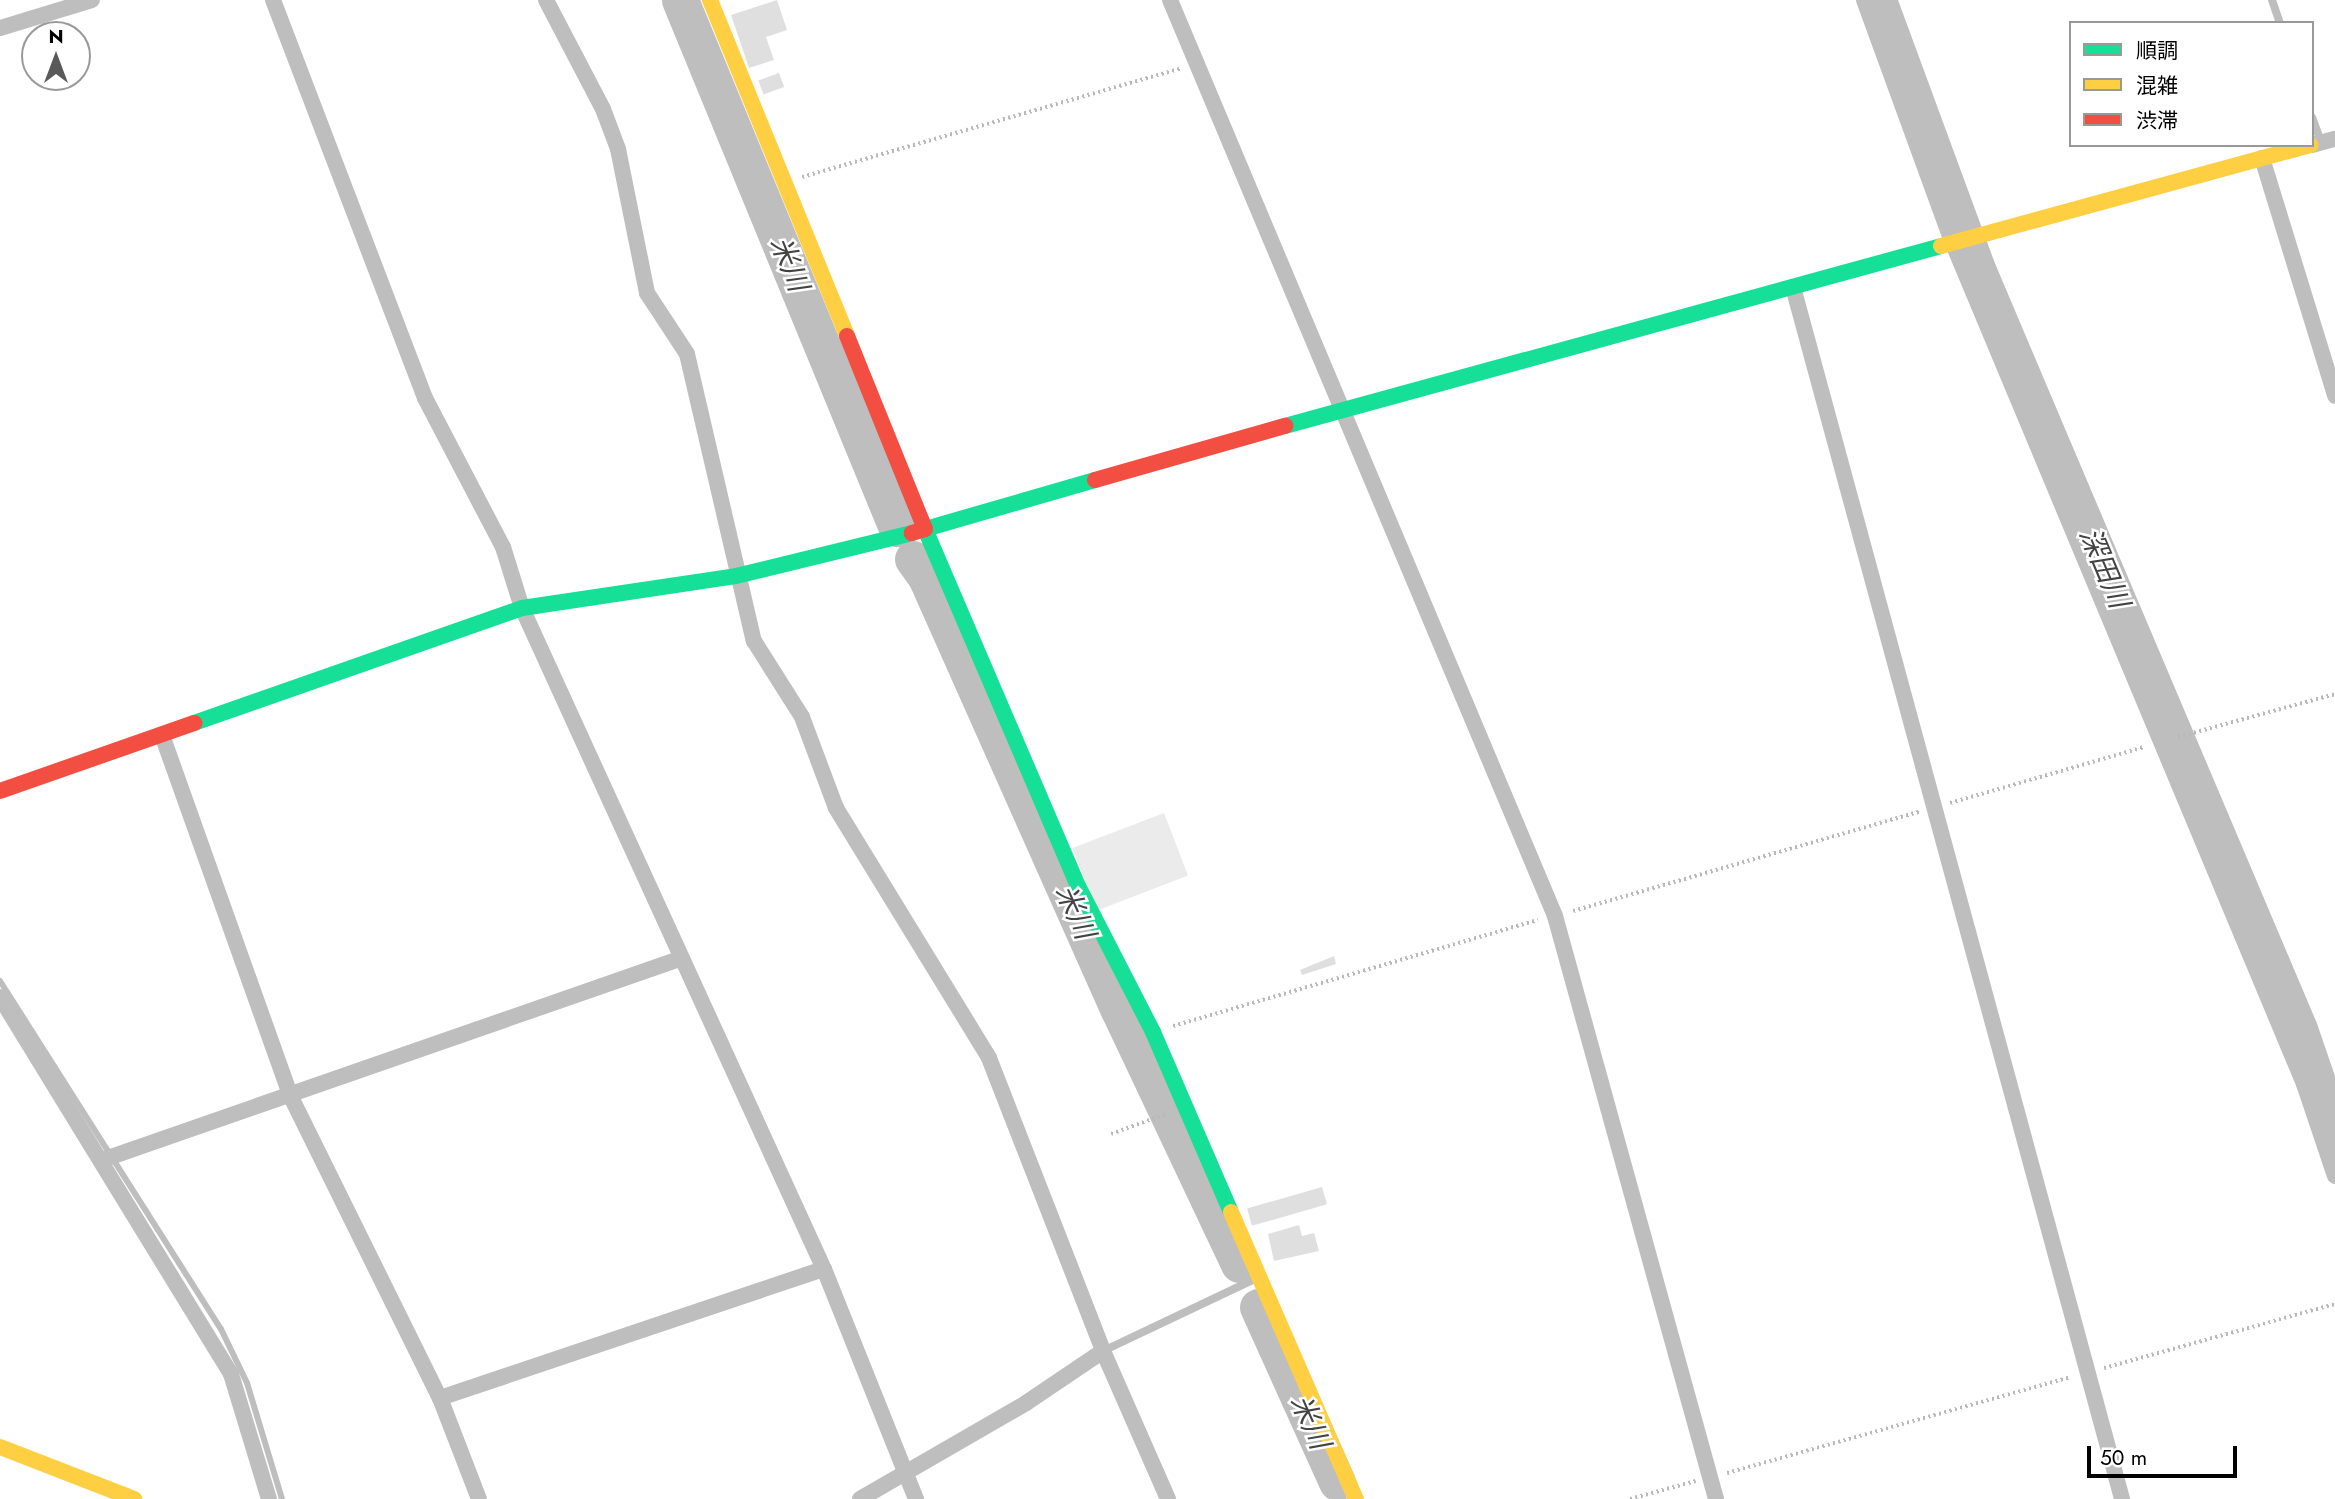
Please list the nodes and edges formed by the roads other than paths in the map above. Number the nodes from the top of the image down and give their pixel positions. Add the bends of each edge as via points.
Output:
1 (92, 0) edge
2 (273, 0) edge
3 (546, 0) edge
4 (710, 0) edge
5 (1170, 0) edge
6 (1864, 0) edge
7 (2272, 0) edge
8 (2279, 21) edge
9 (0, 27) edge
10 (2314, 124) edge
11 (2319, 143) edge
12 (2305, 147) edge
13 (2262, 159) junction
14 (1953, 244) junction
15 (1793, 287) junction
16 (2335, 396) edge
17 (1344, 409) junction
18 (925, 529) junction
19 (736, 576) junction
20 (522, 608) junction
21 (162, 734) junction
22 (0, 792) edge
23 (682, 958) junction
24 (0, 998) edge
25 (290, 1097) junction
26 (102, 1160) junction
27 (2335, 1176) edge
28 (824, 1269) junction
29 (1259, 1277) junction
30 (1103, 1351) junction
31 (440, 1398) junction
32 (0, 1447) edge
33 (903, 1478) junction
34 (134, 1499) edge
35 (270, 1499) edge
36 (479, 1499) edge
37 (860, 1499) edge
38 (916, 1499) edge
39 (1168, 1499) edge
40 (1356, 1499) edge
41 (1716, 1499) edge
42 (2122, 1499) edge

1 - 9 street
2 - 20 street via 425,398 503,547
3 - 19 street via 603,109 618,149 647,293 687,354
4 - 18 street
5 - 17 street
6 - 14 street
7 - 8 lane
10 - 11 lane
12 - 13 street
13 - 14 street
13 - 16 street
14 - 15 street
14 - 27 street via 2164,741 2304,1084
15 - 17 street
15 - 42 street
17 - 18 street
17 - 41 street via 1555,916
18 - 19 street via 832,556
18 - 29 street via 1078,886 1153,1032
19 - 20 street
19 - 30 street via 754,641 802,717 836,808 989,1058
20 - 21 street
20 - 23 street
21 - 22 street
21 - 25 street
23 - 25 street
23 - 28 street
24 - 26 street
25 - 26 street
25 - 31 street
26 - 35 street via 231,1374
28 - 31 street
28 - 33 street
29 - 30 lane
29 - 40 street
30 - 33 street
30 - 39 street
31 - 36 street
32 - 34 street
33 - 37 street
33 - 38 street

